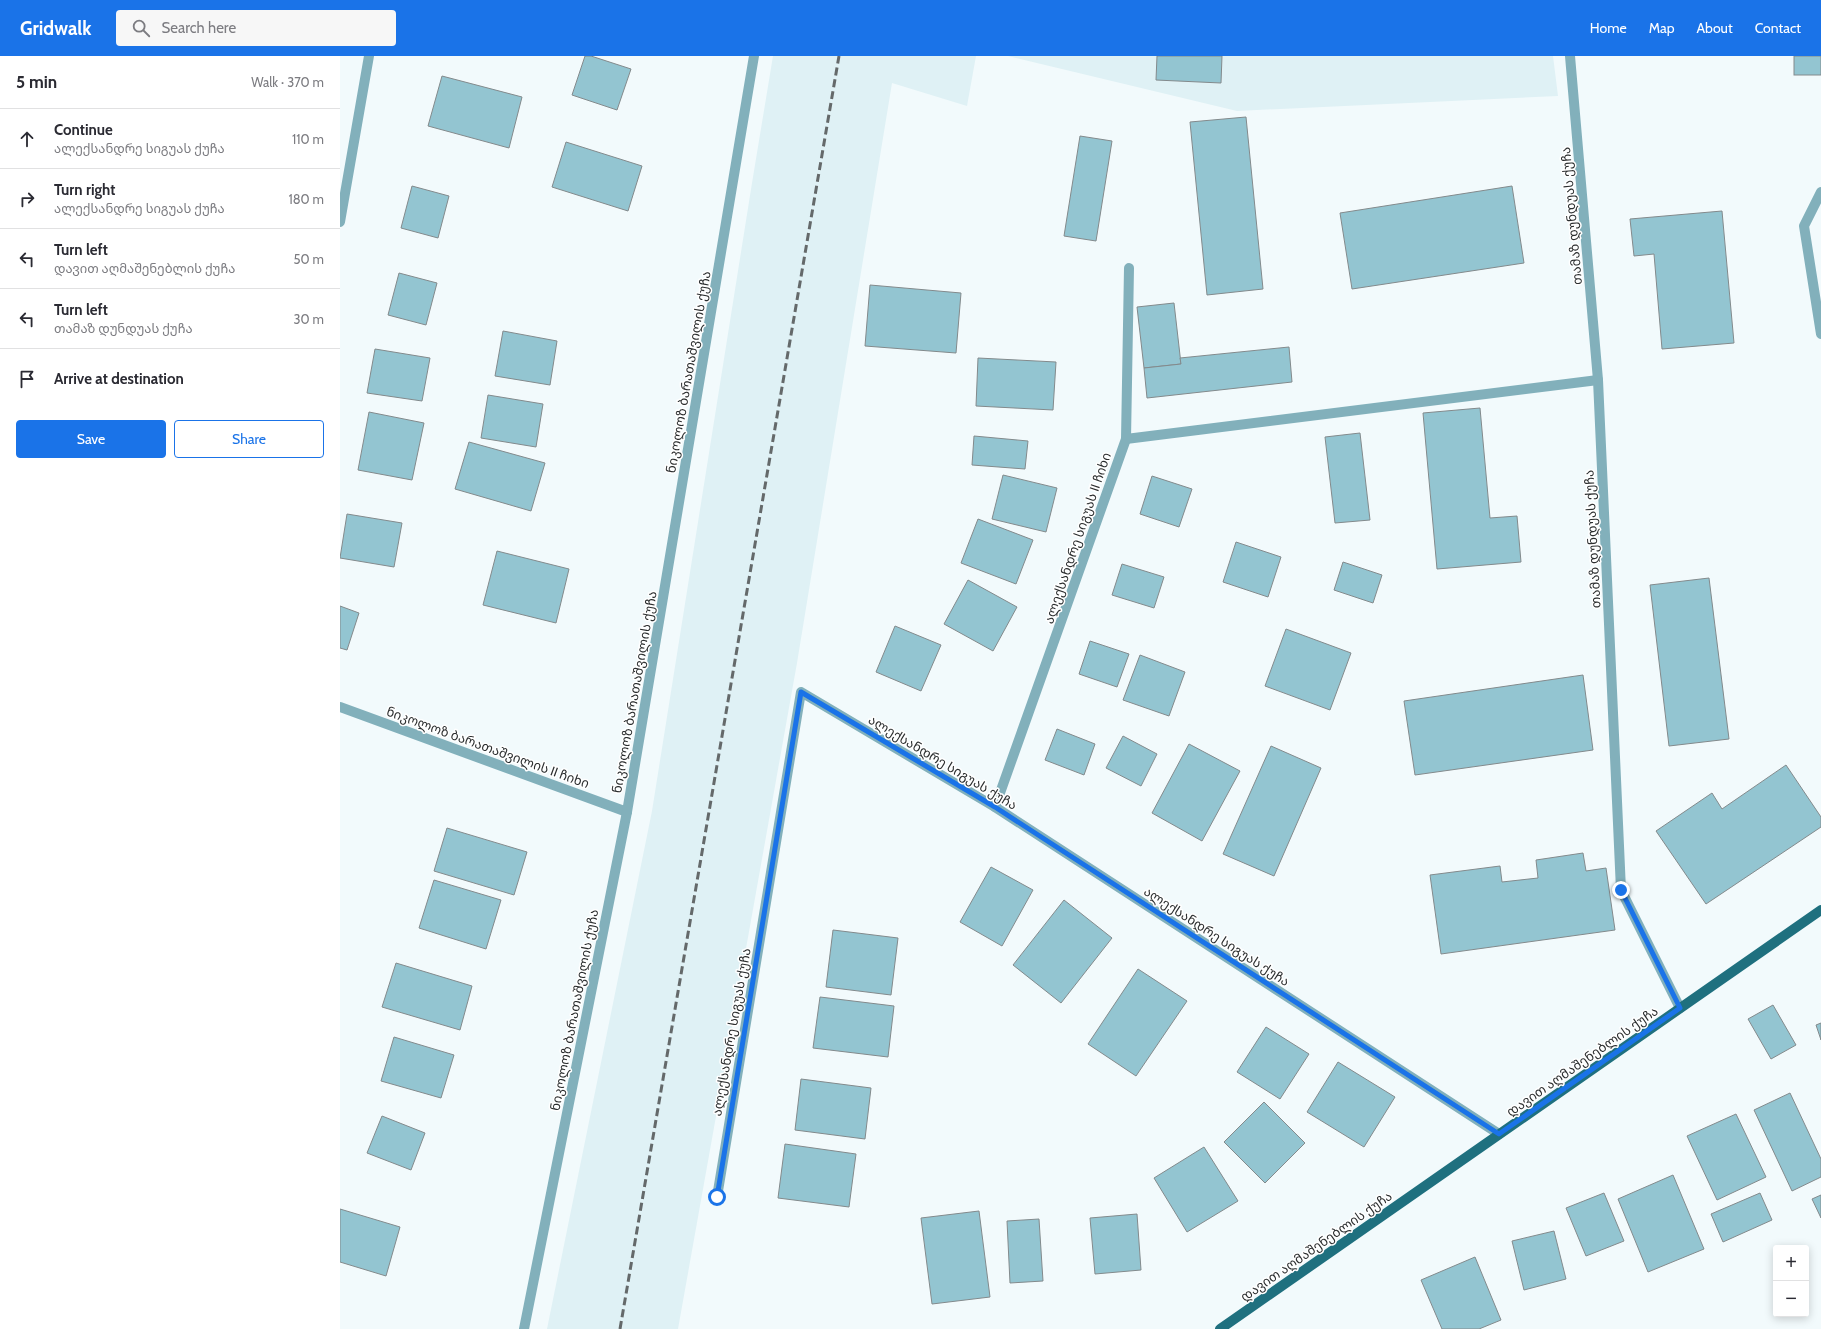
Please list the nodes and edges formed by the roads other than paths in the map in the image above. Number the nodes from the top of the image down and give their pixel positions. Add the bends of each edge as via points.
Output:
1 (369, 56) edge
2 (754, 56) edge
3 (1570, 56) edge
4 (1821, 192) edge
5 (340, 222) edge
6 (1129, 268) dead end
7 (1821, 334) edge
8 (1598, 380) junction
9 (1126, 439) junction
10 (340, 707) edge
11 (995, 807) junction
12 (627, 812) junction
13 (1821, 910) edge
14 (1680, 1008) junction
15 (1499, 1134) junction
16 (717, 1197) dead end
17 (524, 1329) edge
18 (1220, 1329) edge

1 - 5 street
2 - 12 street, ნიკოლოზ ბარათაშვილის ქუჩა
3 - 8 street, თამაზ დუნდუას ქუჩა
4 - 7 street via 1804,226
6 - 9 street, ალექსანდრე სიგუას II ჩიხი
8 - 9 street
8 - 14 street, თამაზ დუნდუას ქუჩა via 1621,890
9 - 11 street, ალექსანდრე სიგუას II ჩიხი
10 - 12 street, ნიკოლოზ ბარათაშვილის II ჩიხი
11 - 15 street, ალექსანდრე სიგუას ქუჩა
11 - 16 street, ალექსანდრე სიგუას ქუჩა via 801,692
12 - 17 street, ნიკოლოზ ბარათაშვილის ქუჩა
13 - 14 main road, დავით აღმაშენებლის ქუჩა
14 - 15 main road, დავით აღმაშენებლის ქუჩა
15 - 18 main road, დავით აღმაშენებლის ქუჩა

